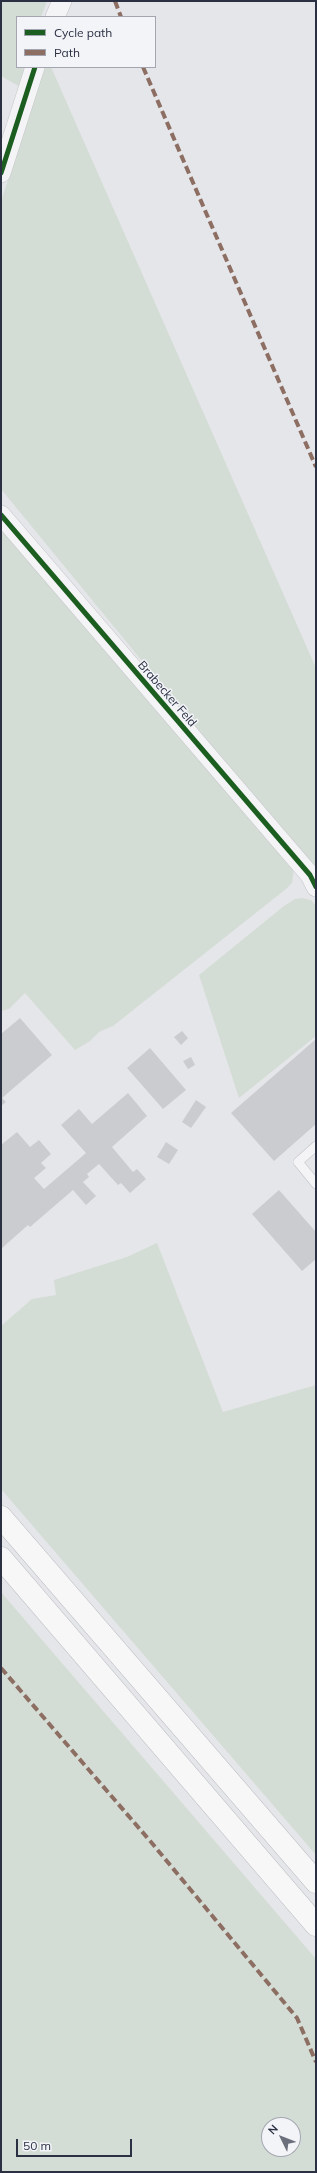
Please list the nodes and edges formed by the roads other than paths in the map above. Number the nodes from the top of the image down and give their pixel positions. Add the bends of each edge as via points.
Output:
1 (62, 1) edge
2 (55, 16) edge
3 (36, 68) edge
4 (1, 173) edge
5 (1, 515) edge
6 (316, 887) edge
7 (316, 1146) edge
8 (316, 1184) edge
9 (1, 1517) edge
10 (1, 1558) edge
11 (316, 1882) edge
12 (316, 1925) edge

1 - 2 street
3 - 4 street
5 - 6 street, Brabecker Feld via 310,875
7 - 8 lane via 298,1162
9 - 11 highway
10 - 12 highway

